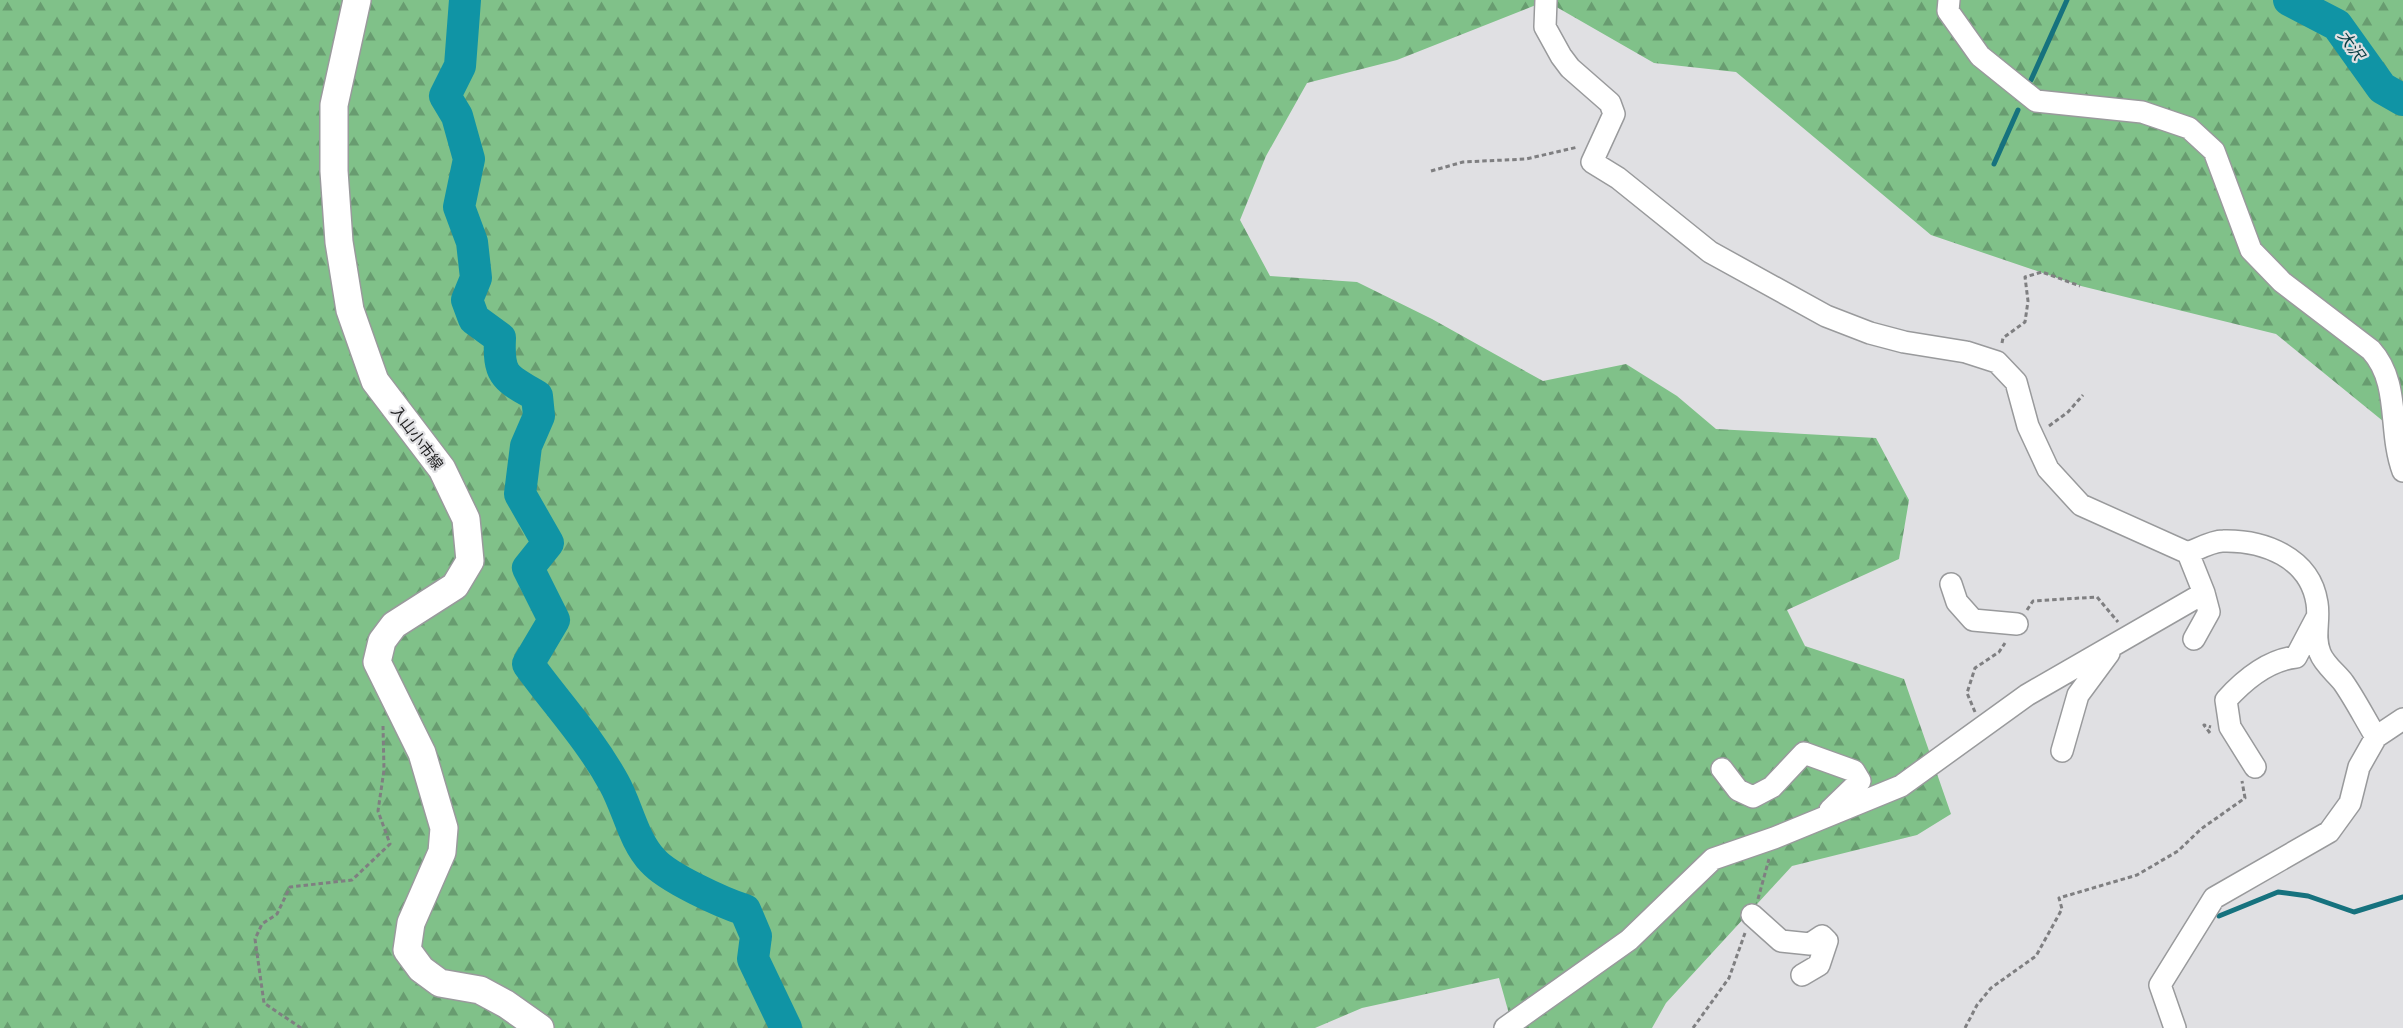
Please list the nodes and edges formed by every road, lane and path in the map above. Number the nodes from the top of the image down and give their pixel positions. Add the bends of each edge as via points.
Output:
1 (357, 0) edge
2 (1546, 0) edge
3 (1949, 0) edge
4 (1600, 142) junction
5 (1431, 171) dead end
6 (2080, 286) dead end
7 (1997, 362) junction
8 (2083, 395) dead end
9 (2026, 416) junction
10 (2403, 471) edge
11 (2188, 554) junction
12 (1951, 584) dead end
13 (2204, 593) junction
14 (2316, 619) junction
15 (2018, 624) junction
16 (2193, 639) dead end
17 (2113, 646) junction
18 (390, 690) junction
19 (2227, 708) junction
20 (2403, 719) edge
21 (1984, 726) junction
22 (2211, 734) dead end
23 (2376, 737) junction
24 (2062, 751) dead end
25 (1722, 769) dead end
26 (2247, 769) joint
27 (1821, 819) junction
28 (1774, 838) junction
29 (1752, 915) junction
30 (1802, 975) dead end
31 (301, 1028) edge
32 (540, 1028) edge
33 (1505, 1028) edge
34 (1693, 1028) edge
35 (1965, 1028) edge
36 (2175, 1028) edge

1 - 18 main road, 入山小市線 via 334,105 339,242 350,310 375,381 447,479 466,519 470,561 455,585 394,625 382,641 377,662
2 - 4 street via 1545,27 1562,56 1610,103 1614,114
3 - 10 street via 1948,11 1980,56 2036,101 2142,112 2189,128 2214,151 2251,250 2282,282 2382,362 2389,380 2396,452
4 - 5 path via 1526,159 1463,162
4 - 7 street via 1592,162 1618,178 1710,252 1770,286 1870,333
6 - 7 path via 2042,272 2025,277 2025,322 2003,338
7 - 9 street via 2016,382
8 - 9 path via 2043,430
9 - 11 street via 2048,469 2081,505
11 - 13 street
11 - 14 street via 2220,541 2266,545 2284,554 2308,581 2317,603
12 - 15 street via 1957,602 1973,620
13 - 16 street via 2209,612
13 - 17 street
14 - 19 street via 2296,657 2278,659 2240,684 2226,700
14 - 23 street via 2320,654 2344,684
15 - 17 path via 2033,601 2097,597 2120,624
15 - 21 path via 1999,652 1975,668 1967,693
17 - 21 street via 2027,694
17 - 24 street via 2078,695
18 - 31 path via 383,705 384,770 378,812 390,844 352,880 290,887 277,914 262,924 255,939 264,1003
18 - 32 main road, 入山小市線 via 422,753 444,828 442,852 411,922 407,950 421,969 440,983 480,990
19 - 22 path via 2223,731 2204,725
19 - 26 street via 2230,727
20 - 23 street
21 - 27 street via 1901,786
23 - 36 street via 2359,767 2350,802 2329,832 2214,898 2160,985
25 - 27 street via 1738,790 1754,797 1772,787 1804,753 1854,771 1860,781
26 - 35 path via 2245,798 2178,851 2137,874 2059,898 2062,909 2036,956 1991,988
27 - 28 street
28 - 29 path
28 - 33 street via 1713,859 1629,940
29 - 30 street via 1781,941 1810,944 1822,936 1827,941 1819,965
29 - 34 path via 1729,978

